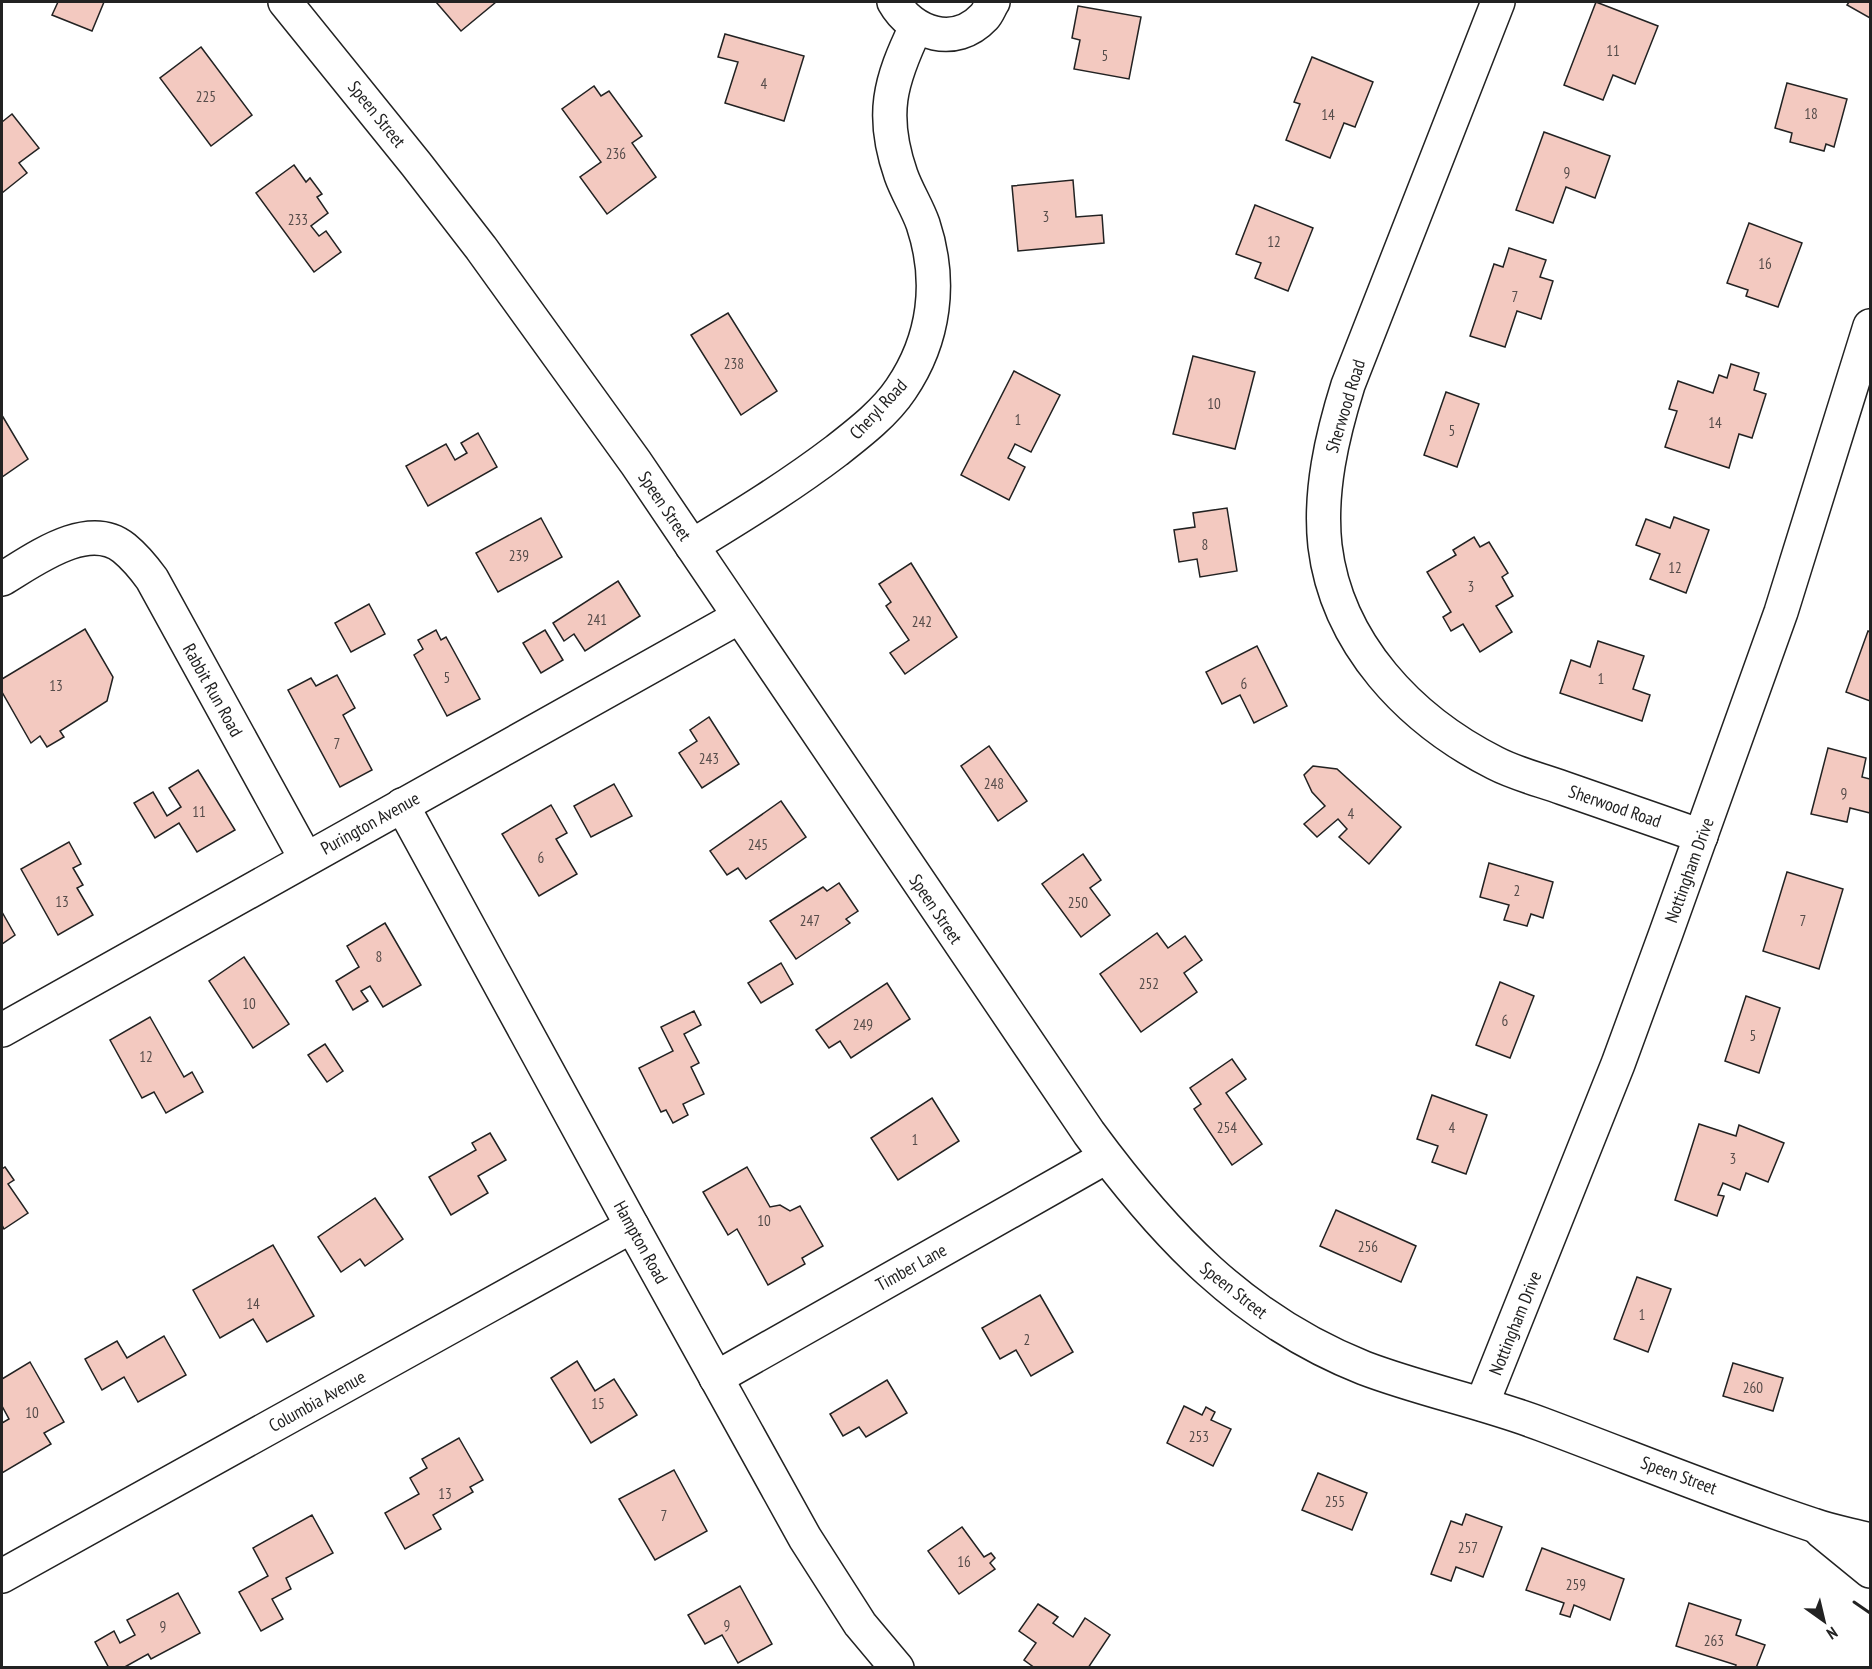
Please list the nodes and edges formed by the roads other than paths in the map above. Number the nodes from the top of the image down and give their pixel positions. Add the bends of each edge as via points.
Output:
1 (285, 2) edge
2 (894, 2) edge
3 (993, 2) edge
4 (1498, 2) edge
5 (916, 27) junction
6 (1870, 326) edge
7 (692, 546) junction
8 (2, 579) edge
9 (739, 617) junction
10 (402, 805) junction
11 (1701, 836) junction
12 (306, 859) junction
13 (2, 1030) edge
14 (1106, 1157) junction
15 (632, 1226) junction
16 (716, 1377) junction
17 (1482, 1404) junction
18 (1815, 1526) junction
19 (1870, 1540) edge
20 (1870, 1571) edge
21 (2, 1576) edge
22 (897, 1668) edge

1 - 7 street, Speen Street via 481,248
2 - 5 street
3 - 5 street via 984,17 968,29 934,34
4 - 11 street, Sherwood Road via 1335,426 1324,507 1332,583 1347,623 1367,656 1395,690 1457,743 1497,764
5 - 7 street, Cheryl Road via 892,85 889,112 891,142 922,223 934,277 928,335 916,365 901,390 855,436 786,487
6 - 11 street, Nottingham Drive via 1781,612
7 - 9 street, Speen Street
8 - 12 street, Rabbit Run Road via 77,539 102,538 123,547 152,579
9 - 10 street, Purington Avenue
9 - 14 street, Speen Street
10 - 12 street, Purington Avenue
10 - 15 street, Hampton Road
11 - 17 street, Nottingham Drive via 1618,1064
12 - 13 street, Purington Avenue
14 - 16 street, Timber Lane
14 - 17 street, Speen Street via 1188,1252 1275,1322 1317,1347 1365,1368
15 - 16 street, Hampton Road
15 - 21 street, Columbia Avenue
16 - 22 street, Hampton Road via 811,1547 860,1624
17 - 18 street, Speen Street
18 - 19 street, Speen Street
18 - 20 street, Speen Street

